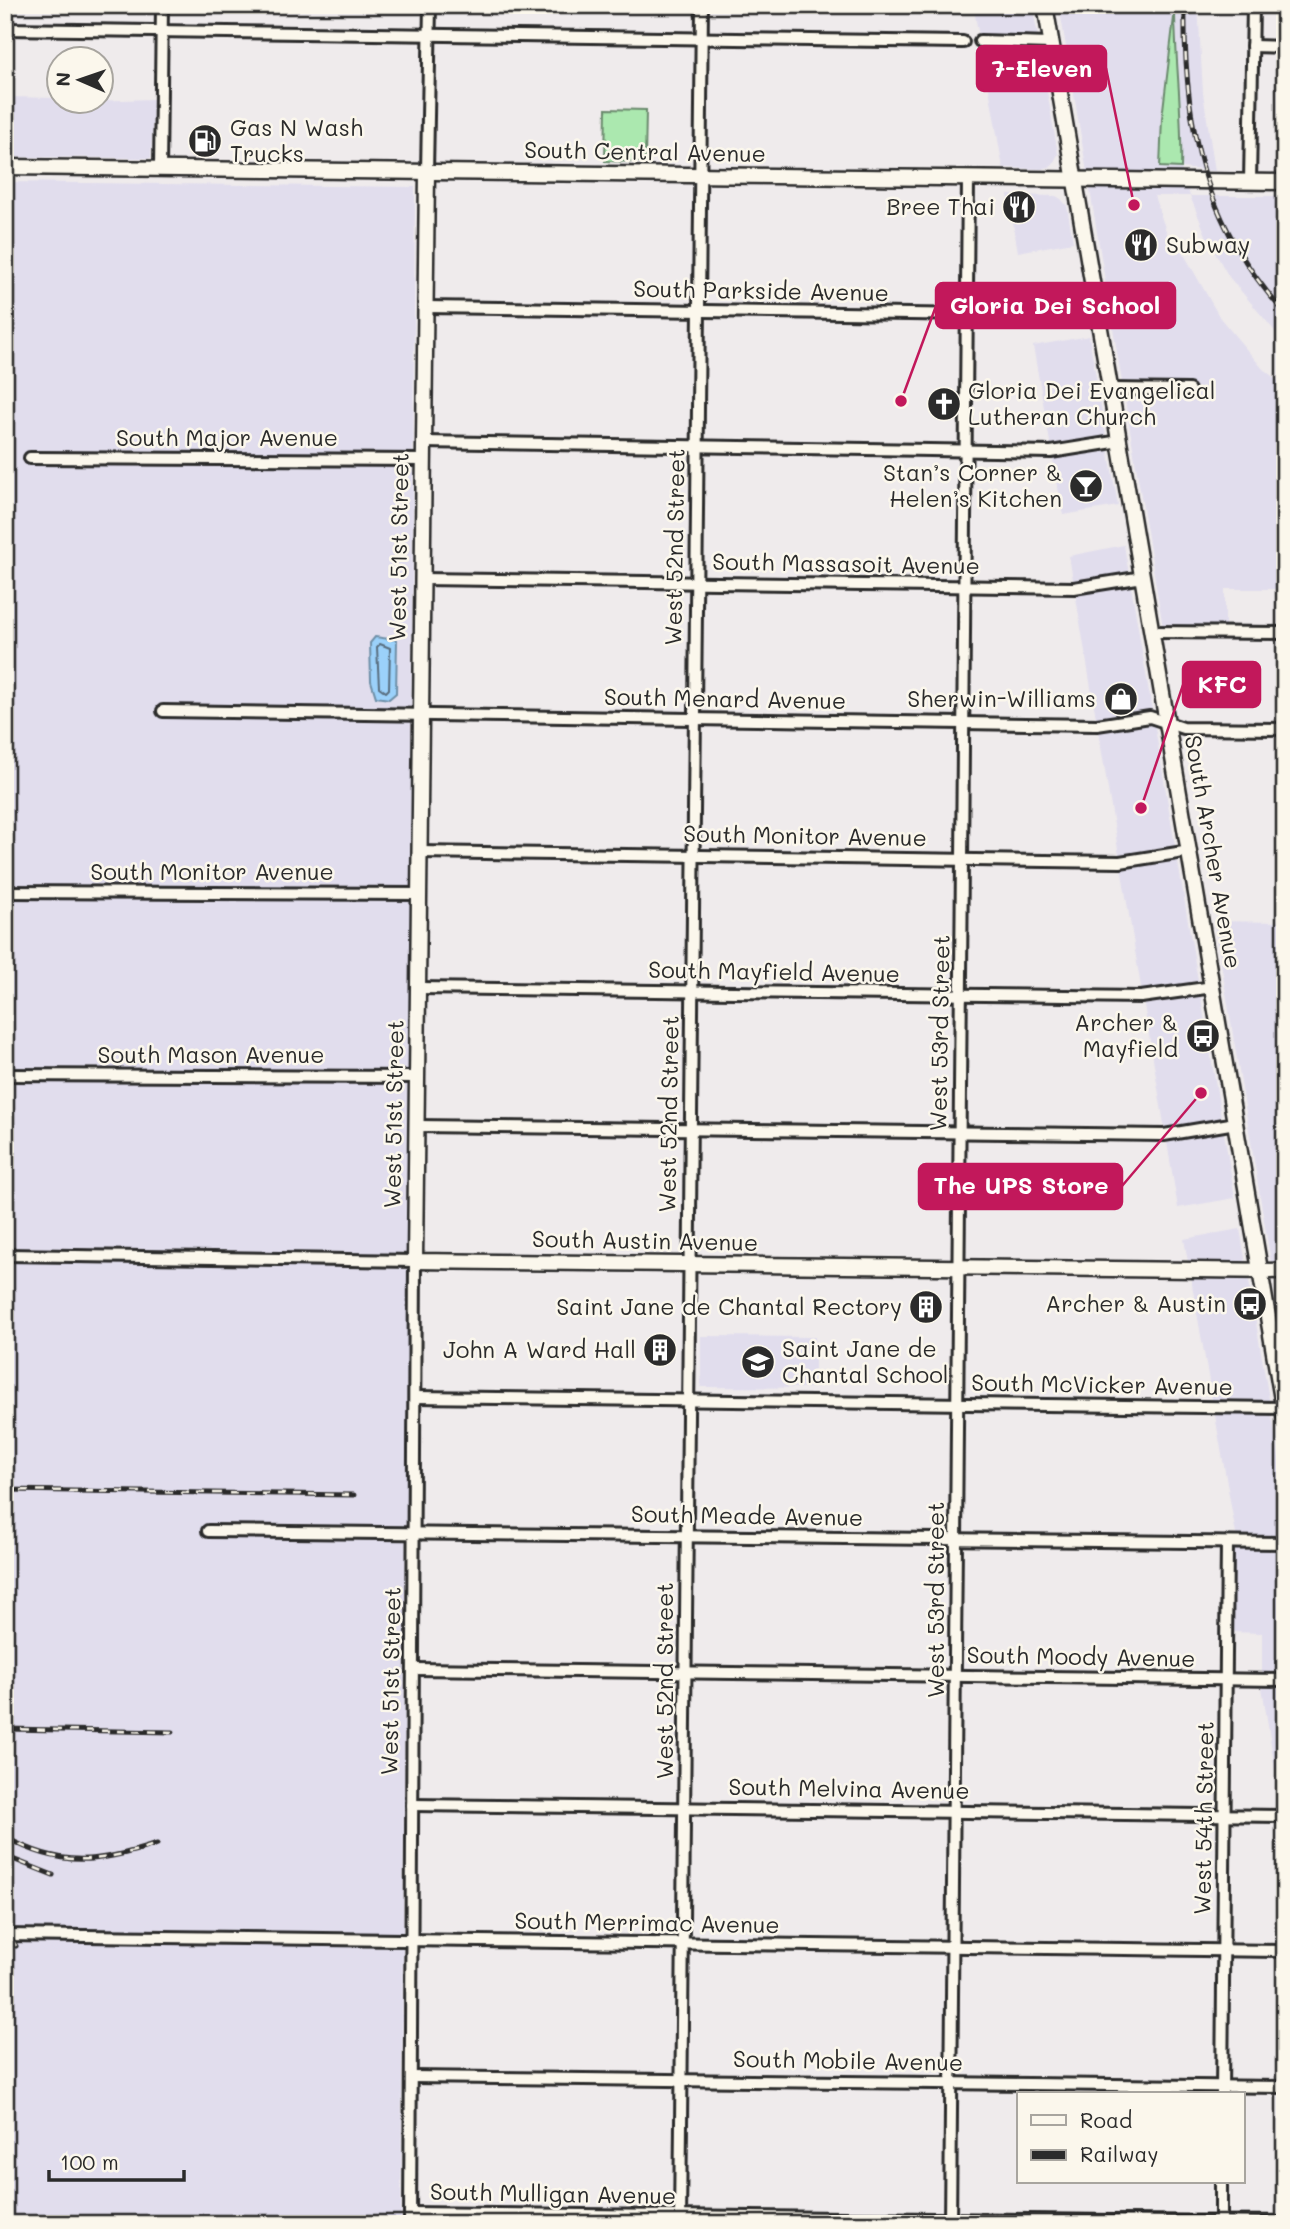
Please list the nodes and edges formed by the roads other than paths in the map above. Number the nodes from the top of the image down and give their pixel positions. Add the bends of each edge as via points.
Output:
1 (162, 5) edge
2 (430, 5) edge
3 (702, 5) edge
4 (1045, 5) edge
5 (1253, 5) edge
6 (5, 29) edge
7 (162, 31) junction
8 (429, 34) junction
9 (701, 38) junction
10 (980, 41) dead end
11 (963, 42) dead end
12 (1051, 43) junction
13 (1252, 46) junction
14 (1285, 47) edge
15 (5, 167) edge
16 (160, 169) junction
17 (427, 172) junction
18 (699, 175) junction
19 (968, 179) junction
20 (1075, 180) junction
21 (1250, 182) junction
22 (1285, 182) edge
23 (1096, 303) junction
24 (425, 307) junction
25 (698, 310) junction
26 (967, 316) junction
27 (1111, 389) junction
28 (1189, 390) dead end
29 (1120, 441) junction
30 (423, 443) junction
31 (697, 446) junction
32 (966, 451) junction
33 (30, 458) dead end
34 (423, 460) junction
35 (1143, 577) junction
36 (422, 579) junction
37 (695, 583) junction
38 (965, 587) junction
39 (1153, 632) junction
40 (1285, 633) edge
41 (163, 712) dead end
42 (421, 715) junction
43 (694, 719) junction
44 (1168, 723) junction
45 (964, 724) junction
46 (1285, 729) edge
47 (1190, 851) junction
48 (419, 852) junction
49 (693, 856) junction
50 (962, 859) junction
51 (5, 892) edge
52 (419, 894) junction
53 (1213, 987) junction
54 (418, 988) junction
55 (692, 992) junction
56 (961, 995) junction
57 (5, 1075) edge
58 (417, 1077) junction
59 (1236, 1123) junction
60 (416, 1126) junction
61 (690, 1127) junction
62 (960, 1132) junction
63 (5, 1255) edge
64 (415, 1261) junction
65 (689, 1264) junction
66 (960, 1267) junction
67 (1259, 1270) junction
68 (1285, 1271) edge
69 (415, 1397) junction
70 (688, 1400) junction
71 (959, 1404) junction
72 (1284, 1411) edge
73 (208, 1531) dead end
74 (415, 1532) junction
75 (687, 1536) junction
76 (957, 1539) junction
77 (1227, 1543) junction
78 (1285, 1543) edge
79 (414, 1669) junction
80 (685, 1672) junction
81 (956, 1676) junction
82 (1226, 1679) junction
83 (1285, 1680) edge
84 (412, 1805) junction
85 (685, 1808) junction
86 (955, 1812) junction
87 (1225, 1815) junction
88 (1285, 1816) edge
89 (7, 1936) edge
90 (411, 1942) junction
91 (683, 1945) junction
92 (953, 1948) junction
93 (1223, 1951) junction
94 (1285, 1951) edge
95 (411, 2077) junction
96 (682, 2080) junction
97 (952, 2083) junction
98 (1285, 2087) edge
99 (1222, 2090) edge
100 (1221, 2184) edge
101 (410, 2218) edge
102 (680, 2220) edge
103 (950, 2222) edge
104 (1221, 2223) edge
105 (1285, 2223) edge

1 - 7 street
2 - 8 street, West 51st Street
3 - 9 street, West 52nd Street
4 - 12 main road, South Archer Avenue
5 - 13 street
6 - 7 street
7 - 8 street
7 - 16 street
8 - 9 street
8 - 17 street, West 51st Street
9 - 11 street
9 - 18 street, West 52nd Street
10 - 12 street
12 - 20 main road, South Archer Avenue
13 - 14 street
13 - 21 street
15 - 16 main road, South Central Avenue
16 - 17 main road, South Central Avenue
17 - 18 main road, South Central Avenue
17 - 24 main road, West 51st Street
18 - 19 main road, South Central Avenue
18 - 25 street, West 52nd Street
19 - 20 main road, South Central Avenue
19 - 26 street, West 53rd Street
20 - 21 main road, South Central Avenue
20 - 23 main road, South Archer Avenue
21 - 22 main road, South Central Avenue
23 - 26 street, South Parkside Avenue via 1028,315
23 - 27 main road, South Archer Avenue
24 - 25 street, South Parkside Avenue
24 - 30 main road, West 51st Street
25 - 26 street, South Parkside Avenue
25 - 31 street, West 52nd Street
26 - 32 street, West 53rd Street
27 - 28 street
27 - 29 main road, South Archer Avenue
29 - 32 street via 1051,452
29 - 35 main road, South Archer Avenue
30 - 31 street
30 - 34 main road, West 51st Street
31 - 32 street
31 - 37 street, West 52nd Street
32 - 38 street, West 53rd Street
33 - 34 street, South Major Avenue
34 - 36 main road, West 51st Street
35 - 38 street, South Massasoit Avenue via 1074,589
35 - 39 main road, South Archer Avenue
36 - 37 street, South Massasoit Avenue
36 - 42 main road, West 51st Street
37 - 38 street, South Massasoit Avenue
37 - 43 street, West 52nd Street
38 - 45 street, West 53rd Street
39 - 40 street
39 - 44 main road, South Archer Avenue
41 - 42 street, South Menard Avenue
42 - 43 street, South Menard Avenue
42 - 48 main road, West 51st Street
43 - 45 street, South Menard Avenue
43 - 49 street, West 52nd Street
44 - 45 street, South Menard Avenue via 1150,717 1097,725
44 - 46 street, South Menard Avenue via 1183,729
44 - 47 main road, South Archer Avenue
45 - 50 street, West 53rd Street
47 - 50 street, South Monitor Avenue via 1120,862
47 - 53 main road, South Archer Avenue
48 - 49 street, South Monitor Avenue
48 - 52 main road, West 51st Street
49 - 50 street, South Monitor Avenue
49 - 55 street, West 52nd Street
50 - 56 street, West 53rd Street
51 - 52 street, South Monitor Avenue
52 - 54 main road, West 51st Street
53 - 56 street, South Mayfield Avenue via 1141,997
53 - 59 main road, South Archer Avenue
54 - 55 street, South Mayfield Avenue
54 - 58 main road, West 51st Street
55 - 56 street, South Mayfield Avenue
55 - 61 street, West 52nd Street
56 - 62 street, West 53rd Street
57 - 58 street, South Mason Avenue
58 - 60 main road, West 51st Street
59 - 62 street via 1164,1135
59 - 67 main road, South Archer Avenue
60 - 61 street
60 - 64 main road, West 51st Street
61 - 62 street
61 - 65 street, West 52nd Street
62 - 66 street, West 53rd Street
63 - 64 street, South Austin Avenue
64 - 65 main road, South Austin Avenue
64 - 69 street, West 51st Street
65 - 66 main road, South Austin Avenue
65 - 70 street, West 52nd Street
66 - 67 main road, South Austin Avenue
66 - 71 street, West 53rd Street
67 - 68 main road, South Austin Avenue
67 - 72 main road, South Archer Avenue
69 - 70 street, South McVicker Avenue
69 - 74 street, West 51st Street
70 - 71 street, South McVicker Avenue
70 - 75 street, West 52nd Street
71 - 72 street, South McVicker Avenue
71 - 76 street, West 53rd Street
73 - 74 street, South Meade Avenue
74 - 75 street, South Meade Avenue
74 - 79 street, West 51st Street
75 - 76 street, South Meade Avenue
75 - 80 street, West 52nd Street
76 - 77 street, South Meade Avenue
76 - 81 street, West 53rd Street
77 - 78 street, South Meade Avenue
77 - 82 street, West 54th Street
79 - 80 street, South Moody Avenue
79 - 84 street, West 51st Street
80 - 81 street, South Moody Avenue
80 - 85 street, West 52nd Street
81 - 82 street, South Moody Avenue
81 - 86 street, West 53rd Street
82 - 83 street, South Moody Avenue
82 - 87 street, West 54th Street
84 - 85 street, South Melvina Avenue
84 - 90 street, West 51st Street
85 - 86 street, South Melvina Avenue
85 - 91 street, West 52nd Street
86 - 87 street, South Melvina Avenue
86 - 92 street, West 53rd Street
87 - 88 street, South Melvina Avenue
87 - 93 street, West 54th Street
89 - 90 street, South Merrimac Avenue
90 - 91 street, South Merrimac Avenue
90 - 95 street, West 51st Street
91 - 92 street, South Merrimac Avenue
91 - 96 street, West 52nd Street
92 - 93 street, South Merrimac Avenue
92 - 97 street, West 53rd Street
93 - 94 street, South Merrimac Avenue
93 - 99 street, West 54th Street
95 - 96 street, South Mobile Avenue
95 - 101 street, West 51st Street
96 - 97 street, South Mobile Avenue
96 - 102 street, West 52nd Street
97 - 99 street, South Mobile Avenue
97 - 103 street, West 53rd Street
98 - 99 street, South Mobile Avenue
100 - 104 street
101 - 102 street, South Mulligan Avenue
102 - 103 street, South Mulligan Avenue
103 - 104 street, South Mulligan Avenue
104 - 105 street, South Mulligan Avenue

